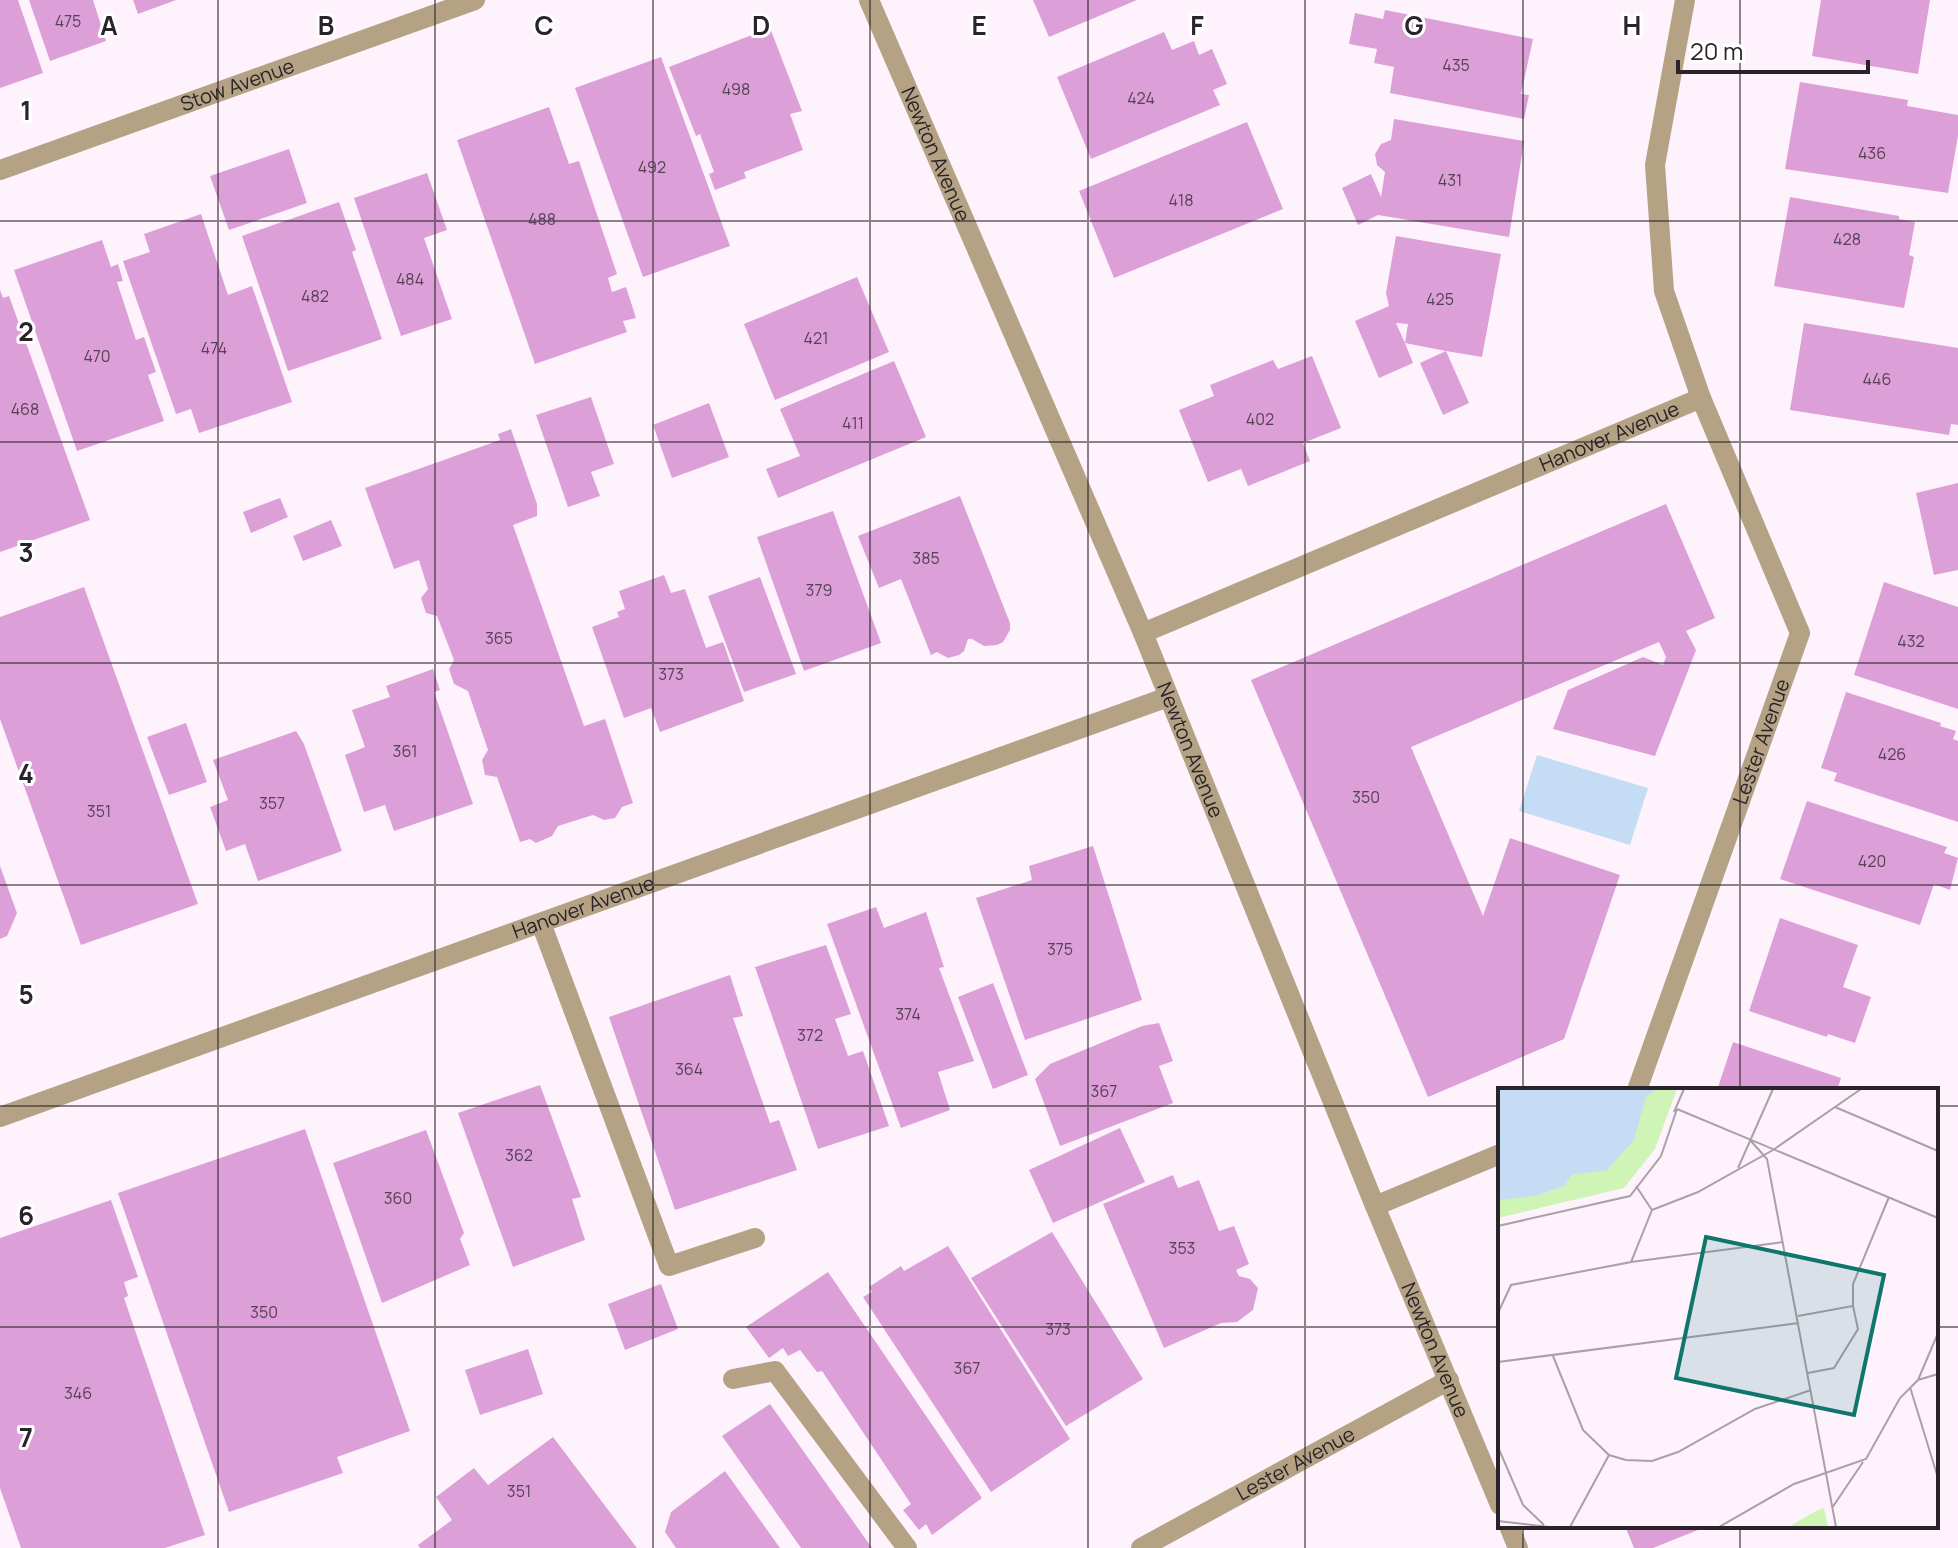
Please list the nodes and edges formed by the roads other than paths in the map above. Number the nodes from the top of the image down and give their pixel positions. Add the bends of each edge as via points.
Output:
1 (475, 0) edge
2 (869, 0) edge
3 (1685, 0) edge
4 (0, 170) edge
5 (1701, 398) junction
6 (1143, 633) junction
7 (1168, 697) junction
8 (541, 923) junction
9 (1638, 1088) edge
10 (0, 1117) edge
11 (1498, 1155) edge
12 (1375, 1206) junction
13 (755, 1238) dead end
14 (733, 1379) dead end
15 (1449, 1380) junction
16 (1498, 1500) edge
17 (1510, 1528) edge
18 (907, 1548) edge
19 (1141, 1548) edge
20 (1518, 1548) edge

1 - 4 street, Stow Avenue
2 - 6 street, Newton Avenue
3 - 5 street, Hanover Avenue via 1655,165 1664,291
5 - 6 street, Hanover Avenue
5 - 9 street, Lester Avenue via 1800,633
6 - 7 street, Newton Avenue
7 - 8 street, Hanover Avenue
7 - 12 street, Newton Avenue
8 - 10 street, Hanover Avenue
8 - 13 street via 669,1266
11 - 12 street
12 - 15 street, Newton Avenue
14 - 18 street via 775,1371
15 - 16 street, Newton Avenue
15 - 19 street, Lester Avenue
17 - 20 street

